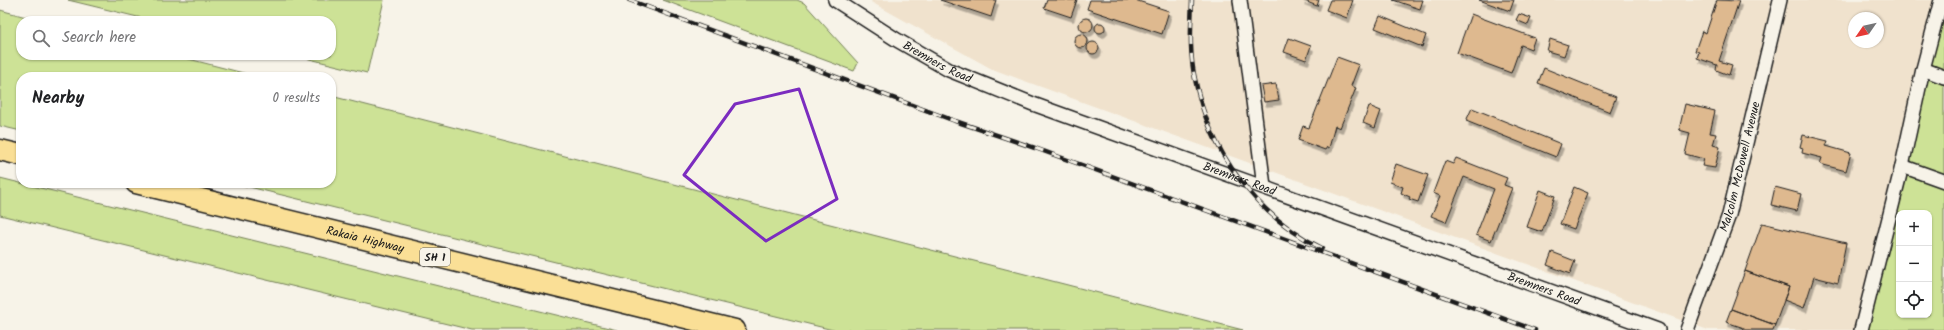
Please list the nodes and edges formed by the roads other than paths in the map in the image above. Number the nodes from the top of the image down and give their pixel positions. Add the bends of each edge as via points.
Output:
1 (835, 0) edge
2 (1240, 0) edge
3 (1780, 0) edge
4 (1941, 0) edge
5 (850, 4) edge
6 (1923, 69) junction
7 (1944, 76) edge
8 (0, 150) edge
9 (16, 154) edge
10 (1902, 166) junction
11 (1944, 181) edge
12 (1264, 186) junction
13 (156, 188) edge
14 (735, 330) edge
15 (1658, 330) edge
16 (1687, 330) edge
17 (1861, 330) edge

1 - 5 street, Bremners Road
2 - 12 street
3 - 16 street, Malcolm McDowell Avenue via 1729,215
4 - 6 street
5 - 12 street, Bremners Road via 924,56 978,82
6 - 7 street
6 - 10 street
8 - 9 highway
10 - 11 street
10 - 17 street
12 - 15 street, Bremners Road
13 - 14 highway, Rakaia Highway / SH 1

